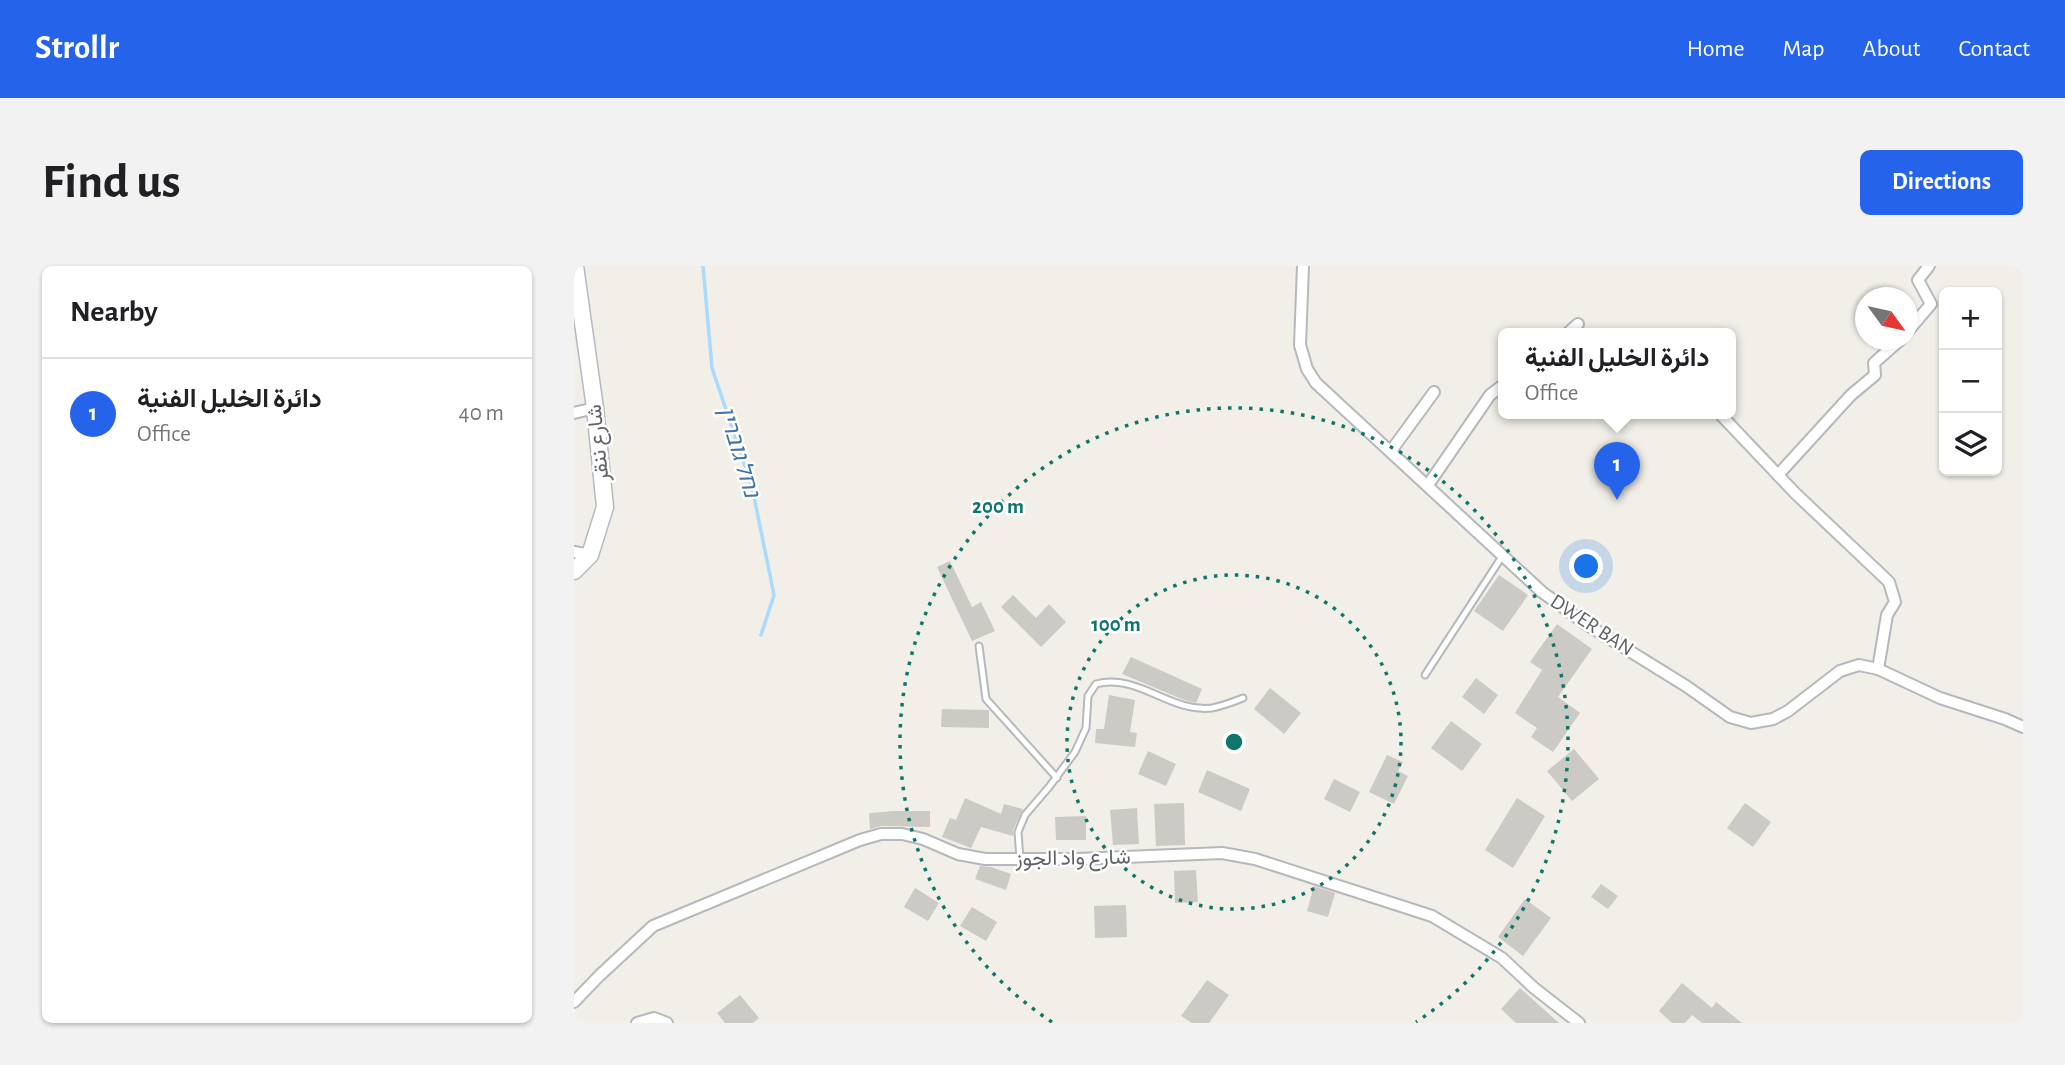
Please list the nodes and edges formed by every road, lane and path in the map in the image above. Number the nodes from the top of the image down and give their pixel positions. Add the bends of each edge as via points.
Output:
1 (575, 266) edge
2 (1303, 266) edge
3 (1929, 266) edge
4 (1918, 319) edge
5 (1578, 324) dead end
6 (1574, 328) edge
7 (1889, 350) edge
8 (1498, 389) edge
9 (1434, 392) dead end
10 (596, 408) junction
11 (574, 413) edge
12 (1725, 419) edge
13 (1391, 451) junction
14 (1778, 475) junction
15 (1427, 485) junction
16 (582, 553) edge
17 (1503, 555) junction
18 (574, 571) edge
19 (979, 646) dead end
20 (1878, 669) junction
21 (1425, 675) dead end
22 (1243, 698) dead end
23 (2023, 727) edge
24 (1057, 778) junction
25 (1020, 859) junction
26 (574, 1002) edge
27 (637, 1023) edge
28 (667, 1023) edge
29 (1578, 1023) edge

1 - 10 street, شارع ننقر
2 - 13 street, DWER BAN via 1299,338 1307,369 1320,387
3 - 4 street via 1919,280 1931,304
5 - 6 street
7 - 14 street via 1874,363 1875,375
8 - 15 street
9 - 13 street
10 - 11 street
10 - 16 street, شارع ننقر via 605,508
12 - 14 street
13 - 15 street, DWER BAN
14 - 20 street via 1889,582 1895,602 1887,615
15 - 17 street, DWER BAN
16 - 18 street, شارع ننقر
17 - 20 street, DWER BAN via 1542,592 1586,624 1741,721 1765,722 1779,717 1846,667
17 - 21 lane
19 - 24 lane via 986,699
20 - 23 street, DWER BAN via 1931,694
22 - 24 lane via 1210,708 1172,701 1122,681 1096,684 1088,696 1082,740
24 - 25 lane via 1025,815 1018,832
25 - 26 street, شارع واد الجوز via 971,857 902,834 870,836 653,926
25 - 29 street, شارع واد الجوز via 1222,853 1255,859 1432,916 1502,958
27 - 28 street via 649,1018

